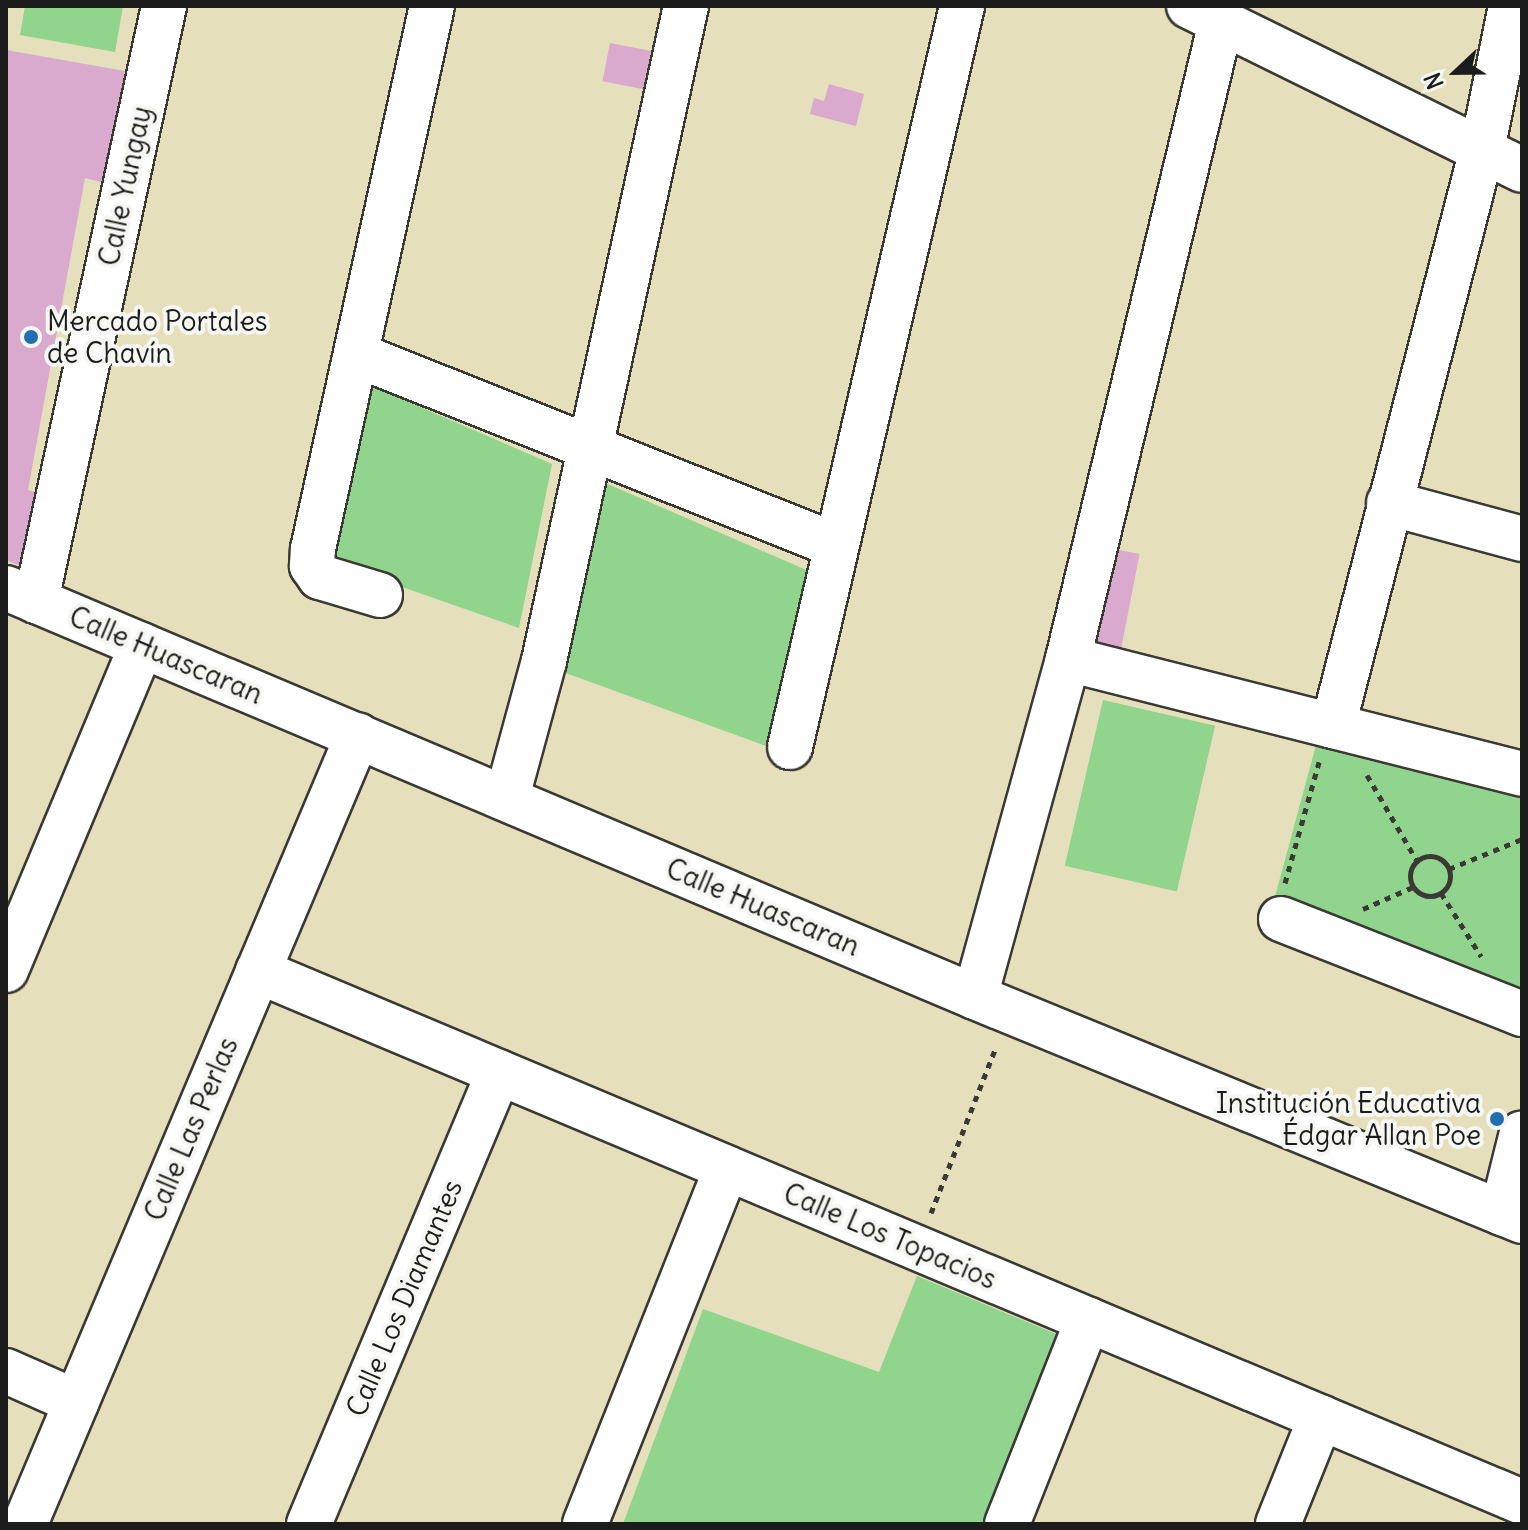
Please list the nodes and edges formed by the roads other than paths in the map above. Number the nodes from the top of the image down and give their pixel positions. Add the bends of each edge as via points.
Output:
1 (164, 6) edge
2 (432, 6) edge
3 (686, 6) edge
4 (962, 6) edge
5 (1511, 6) edge
6 (1205, 14) edge
7 (1482, 150) junction
8 (1522, 170) edge
9 (357, 355) junction
10 (590, 448) junction
11 (1389, 503) junction
12 (1522, 539) edge
13 (835, 545) junction
14 (21, 595) edge
15 (380, 595) dead end
16 (142, 645) junction
17 (1068, 659) junction
18 (358, 735) junction
19 (1328, 738) junction
20 (790, 747) dead end
21 (1522, 774) edge
22 (507, 797) junction
23 (1282, 905) road end
24 (6, 970) edge
25 (258, 971) junction
26 (993, 1004) junction
27 (1522, 1014) edge
28 (499, 1072) junction
29 (1522, 1133) edge
30 (727, 1168) junction
31 (1512, 1217) edge
32 (1088, 1319) junction
33 (6, 1371) edge
34 (76, 1402) junction
35 (1321, 1417) junction
36 (1522, 1502) edge
37 (25, 1524) edge
38 (309, 1524) edge
39 (585, 1524) edge
40 (1007, 1524) edge
41 (1278, 1524) edge

1 - 14 street, Calle Yungay
2 - 9 street
3 - 10 street
4 - 13 street
5 - 7 street
6 - 7 street
6 - 17 street
7 - 8 street
7 - 11 street
9 - 10 street
9 - 15 street via 312,566 320,577
10 - 13 street
10 - 22 street via 544,661
11 - 12 street
11 - 19 street
13 - 20 street
14 - 16 street, Calle Huascaran
16 - 18 street, Calle Huascaran
16 - 24 street
17 - 19 street
17 - 26 street
18 - 22 street, Calle Huascaran
18 - 25 street, Calle Las Perlas
19 - 21 street
22 - 26 street, Calle Huascaran
23 - 27 street
25 - 28 street, Calle Los Topacios
25 - 34 street, Calle Las Perlas
26 - 31 street, Calle Huascaran
28 - 30 street, Calle Los Topacios
28 - 38 street, Calle Los Diamantes
29 - 31 street
30 - 32 street, Calle Los Topacios
30 - 39 street
32 - 35 street, Calle Los Topacios
32 - 40 street
33 - 34 street
34 - 37 street, Calle Las Perlas
35 - 36 street, Calle Los Topacios
35 - 41 street

